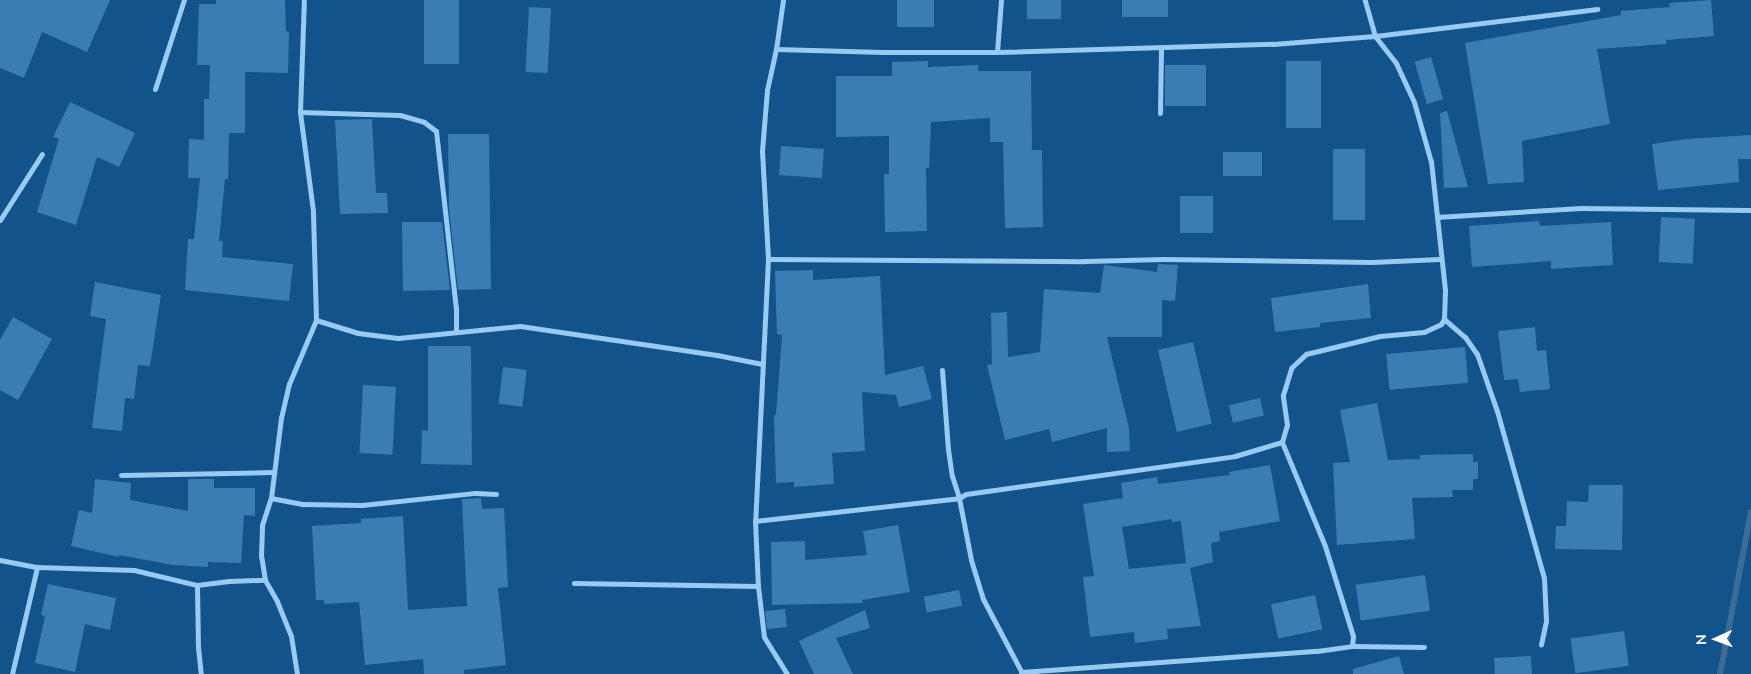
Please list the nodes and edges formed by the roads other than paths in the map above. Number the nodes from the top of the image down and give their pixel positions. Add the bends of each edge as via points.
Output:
1 (184, 0) edge
2 (304, 0) edge
3 (784, 0) edge
4 (1001, 0) edge
5 (1365, 0) edge
6 (1597, 9) dead end
7 (1375, 36) junction
8 (1161, 48) junction
9 (776, 49) junction
10 (997, 52) junction
11 (155, 89) dead end
12 (300, 112) junction
13 (1160, 113) dead end
14 (42, 154) dead end
15 (1750, 210) edge
16 (1437, 217) junction
17 (0, 220) edge
18 (768, 259) junction
19 (1440, 259) junction
20 (1444, 319) junction
21 (316, 320) junction
22 (456, 331) junction
23 (762, 364) junction
24 (942, 370) dead end
25 (1282, 442) junction
26 (273, 472) junction
27 (121, 476) dead end
28 (496, 494) dead end
29 (271, 498) junction
30 (959, 498) junction
31 (755, 520) junction
32 (0, 560) edge
33 (37, 567) junction
34 (265, 580) junction
35 (574, 583) dead end
36 (197, 585) junction
37 (758, 586) junction
38 (1541, 644) dead end
39 (1352, 646) junction
40 (1424, 647) dead end
41 (1022, 673) edge
42 (12, 674) edge
43 (201, 674) edge
44 (297, 674) edge
45 (787, 674) edge

1 - 11 street
2 - 12 street
3 - 9 street
4 - 10 street
5 - 7 street
6 - 7 street
7 - 8 street
7 - 16 street via 1396,63 1414,102 1431,162
8 - 10 street
8 - 13 street
9 - 10 street
9 - 18 street via 767,90 762,152
12 - 21 street via 313,212
12 - 22 street via 400,115 424,122 436,131
14 - 17 street
15 - 16 street via 1581,208
16 - 19 street
18 - 19 street via 1372,262
18 - 23 street
19 - 20 street via 1445,290
20 - 25 street via 1424,332 1380,336 1306,354 1291,368 1283,395 1287,425
20 - 38 street via 1465,337 1477,354 1496,411 1544,578 1546,621
21 - 22 street via 358,334 398,338
21 - 26 street via 289,384
22 - 23 street via 520,326
23 - 31 street
24 - 30 street via 948,449
25 - 30 street via 1235,456 966,494
25 - 39 street via 1325,546 1353,636
26 - 27 street
26 - 29 street
28 - 29 street via 362,505 303,504
29 - 34 street via 262,525 261,556
30 - 31 street
30 - 41 street via 971,560 983,599
31 - 37 street
32 - 33 street
33 - 36 street via 134,570
33 - 42 street
34 - 36 street
34 - 44 street via 291,636
35 - 37 street
36 - 43 street
37 - 45 street via 764,636
39 - 40 street
39 - 41 street

